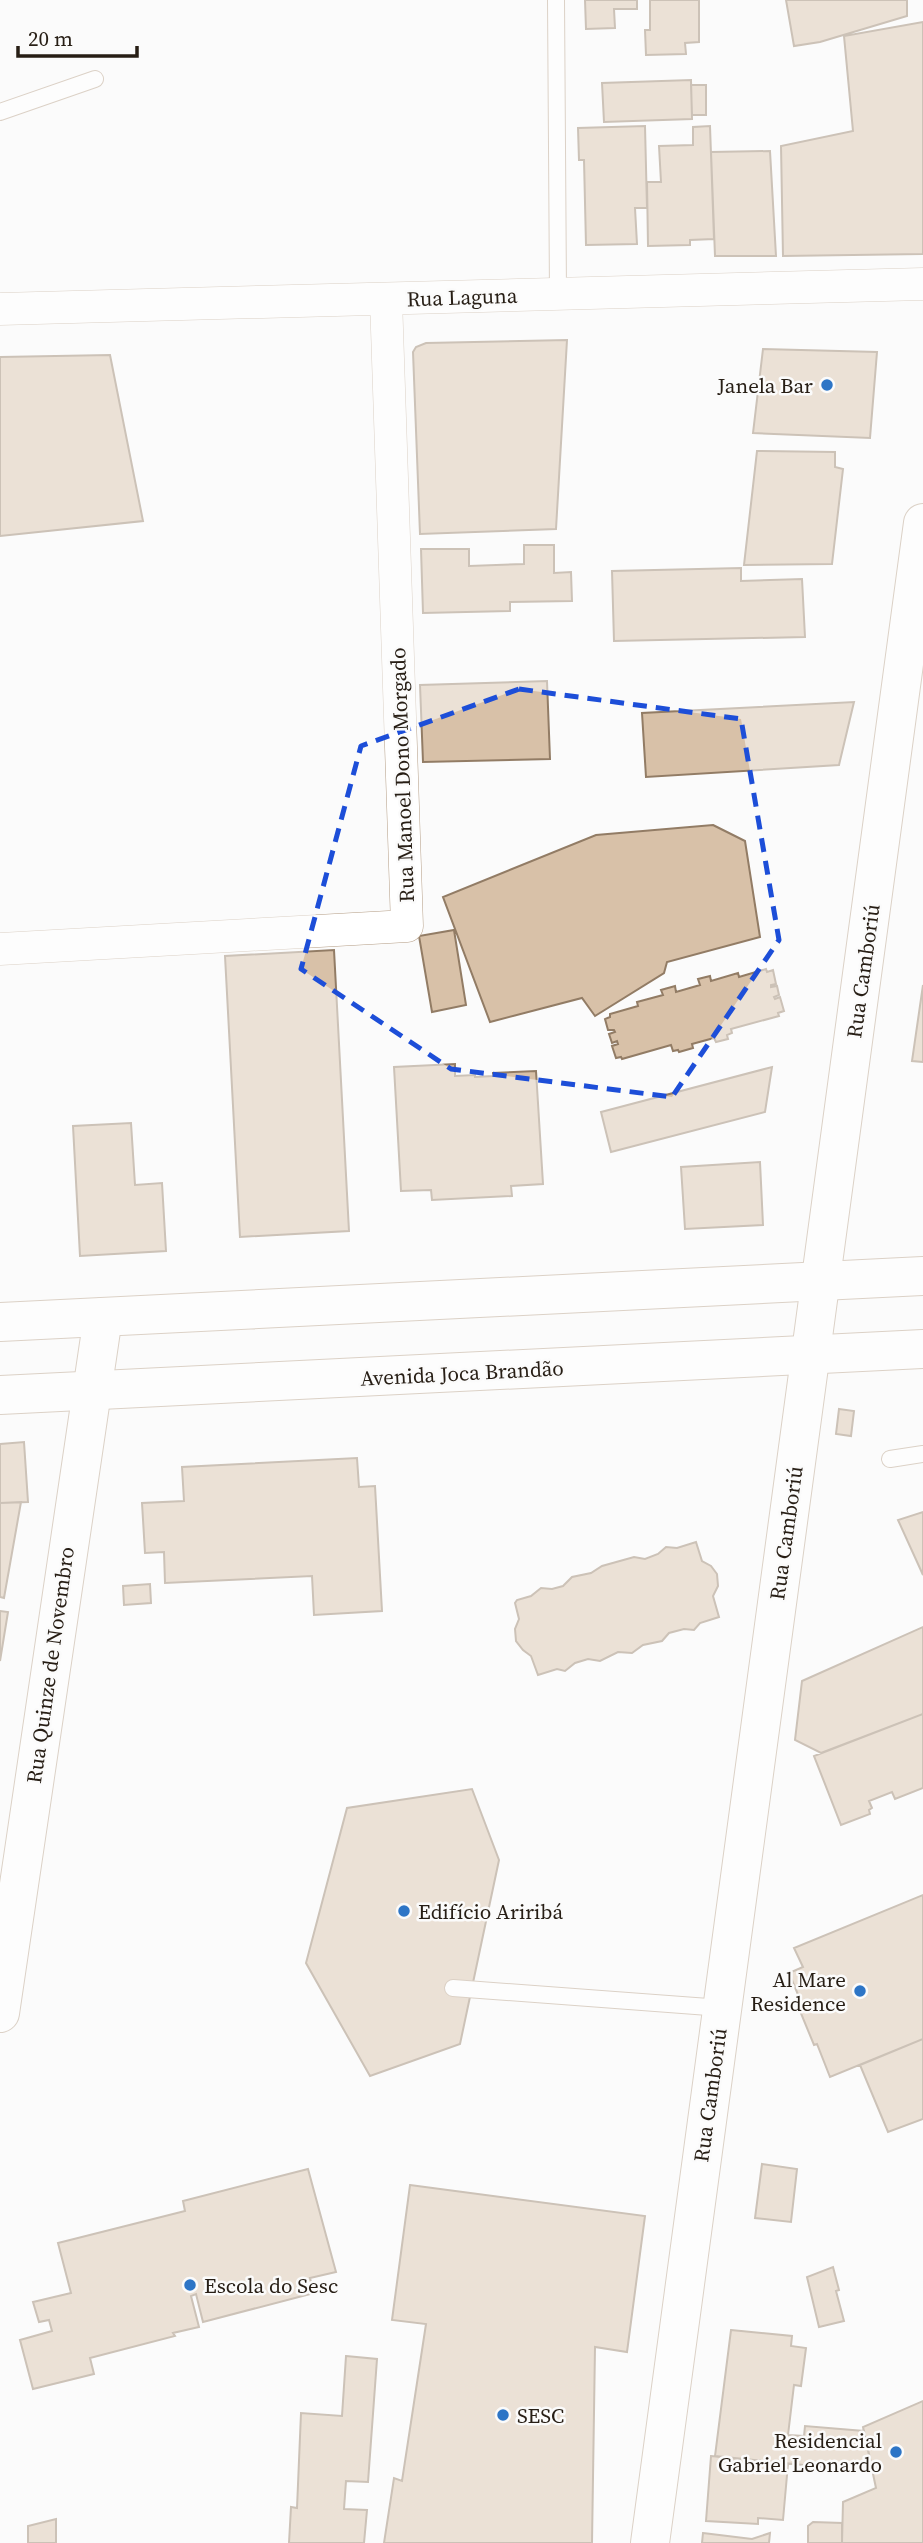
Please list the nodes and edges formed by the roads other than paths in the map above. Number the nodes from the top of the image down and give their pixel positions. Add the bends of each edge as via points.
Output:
1 (556, 0) edge
2 (95, 79) dead end
3 (0, 112) edge
4 (923, 284) edge
5 (558, 294) junction
6 (386, 299) junction
7 (0, 309) edge
8 (923, 523) edge
9 (0, 949) edge
10 (923, 1276) edge
11 (820, 1282) junction
12 (103, 1317) junction
13 (0, 1322) edge
14 (923, 1349) edge
15 (810, 1355) junction
16 (91, 1392) junction
17 (0, 1395) edge
18 (923, 1454) edge
19 (890, 1459) dead end
20 (453, 1988) dead end
21 (722, 2007) junction
22 (0, 2013) edge
23 (650, 2543) edge

1 - 5 lane
2 - 3 lane
4 - 5 street, Rua Laguna
5 - 6 street, Rua Laguna
6 - 7 street, Rua Laguna
6 - 9 street, Rua Manoel Dono Morgado via 407,926
8 - 11 street, Rua Camboriú
10 - 11 street
11 - 12 street
11 - 15 street, Rua Camboriú
12 - 13 street
12 - 16 street, Rua Quinze de Novembro
14 - 15 street, Avenida Joca Brandão
15 - 16 street, Avenida Joca Brandão
15 - 21 street, Rua Camboriú
16 - 17 street, Avenida Joca Brandão
16 - 22 street, Rua Quinze de Novembro
18 - 19 lane
20 - 21 lane
21 - 23 street, Rua Camboriú

